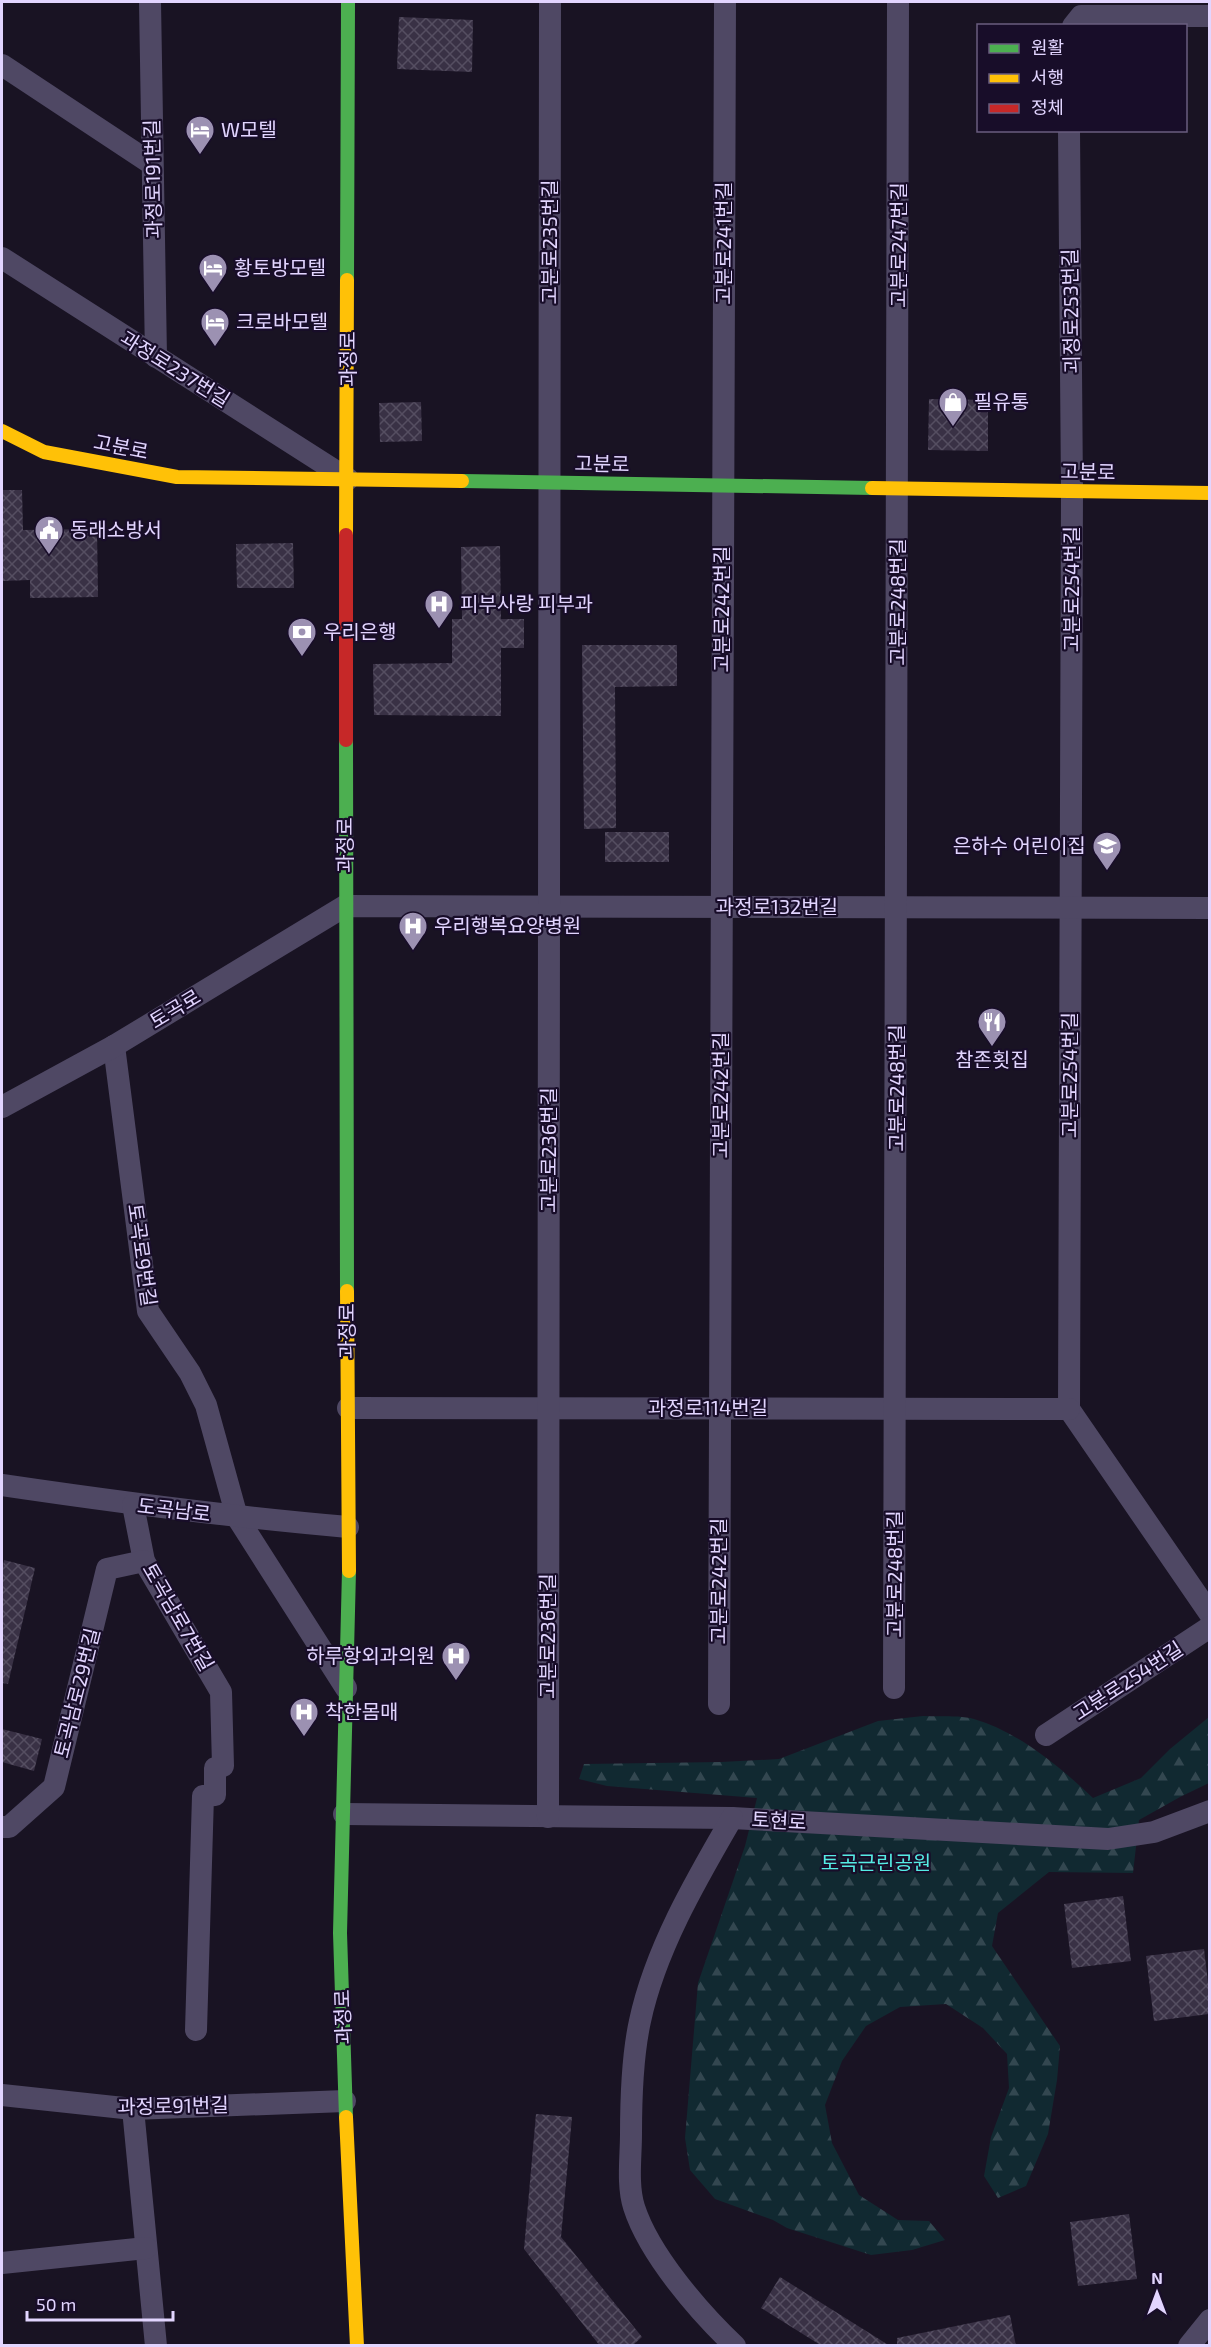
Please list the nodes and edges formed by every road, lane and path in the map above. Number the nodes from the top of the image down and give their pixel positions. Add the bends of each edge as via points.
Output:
1 (150, 2) edge
2 (348, 2) edge
3 (550, 2) edge
4 (725, 2) edge
5 (898, 2) edge
6 (1194, 11) edge
7 (1075, 24) edge
8 (2, 65) edge
9 (1069, 132) edge
10 (152, 164) junction
11 (2, 258) edge
12 (156, 357) junction
13 (2, 431) edge
14 (348, 479) junction
15 (550, 482) junction
16 (723, 485) junction
17 (899, 488) junction
18 (1072, 491) junction
19 (1209, 494) edge
20 (345, 906) junction
21 (550, 907) junction
22 (722, 907) junction
23 (897, 907) junction
24 (1071, 908) junction
25 (1209, 908) edge
26 (114, 1046) junction
27 (2, 1107) edge
28 (348, 1408) junction
29 (549, 1408) junction
30 (720, 1408) junction
31 (895, 1408) junction
32 (1069, 1409) junction
33 (2, 1485) edge
34 (134, 1505) junction
35 (237, 1517) junction
36 (348, 1527) junction
37 (144, 1561) junction
38 (1209, 1614) edge
39 (1209, 1627) edge
40 (894, 1688) dead end
41 (346, 1689) junction
42 (719, 1704) dead end
43 (1046, 1735) dead end
44 (1209, 1811) edge
45 (344, 1814) junction
46 (548, 1817) junction
47 (732, 1818) junction
48 (2, 1827) edge
49 (196, 2030) dead end
50 (2, 2095) edge
51 (345, 2101) junction
52 (133, 2109) junction
53 (146, 2248) junction
54 (2, 2263) edge
55 (1209, 2320) edge
56 (156, 2346) edge
57 (357, 2346) edge
58 (735, 2346) edge
59 (1189, 2346) edge

1 - 10 street, 과정로191번길
2 - 14 main road, 과정로
3 - 15 street, 고분로235번길
4 - 16 street, 고분로241번길
5 - 17 street, 고분로247번길
6 - 7 street via 1081,16
8 - 10 street
9 - 18 street, 괴정로253번길
10 - 12 street, 과정로191번길
11 - 12 street, 과정로237번길
12 - 14 street, 과정로237번길
13 - 14 main road, 고분로 via 44,452 177,477
14 - 15 main road, 고분로
14 - 20 main road, 과정로
15 - 16 main road, 고분로
15 - 21 street, 고분로236번길
16 - 17 main road, 고분로
16 - 22 street, 고분로242번길
17 - 18 main road, 고분로
17 - 23 street, 고분로248번길
18 - 19 main road, 고분로
18 - 24 street, 고분로254번길
20 - 21 street, 과정로132번길
20 - 26 street, 토곡로
20 - 28 main road, 과정로
21 - 22 street, 과정로132번길
21 - 29 street, 고분로236번길
22 - 23 street, 과정로132번길
22 - 30 street, 고분로242번길
23 - 24 street, 과정로132번길
23 - 31 street, 고분로248번길
24 - 25 street, 과정로132번길
24 - 32 street, 고분로254번길
26 - 27 street, 토곡로
26 - 35 street, 토곡로9번길 via 148,1311 190,1373 206,1405
28 - 29 street, 과정로114번길
28 - 36 main road, 과정로
29 - 30 street, 과정로114번길
29 - 46 street, 고분로236번길
30 - 31 street, 과정로114번길
30 - 42 street, 고분로242번길
31 - 32 street, 과정로114번길
31 - 40 street, 고분로248번길
32 - 38 street
33 - 34 street, 도곡남로
34 - 35 street, 도곡남로
34 - 37 street, 토곡남로7번길
35 - 36 street, 도곡남로
35 - 41 street
36 - 41 main road, 과정로
37 - 48 street, 토곡남로29번길 via 107,1569 54,1786 9,1827
37 - 49 street, 토곡남로7번길 via 221,1692 223,1766 215,1768 215,1795 203,1797
39 - 43 street, 고분로254번길
41 - 45 main road, 과정로
44 - 47 street, 토현로 via 1154,1832 1108,1839
45 - 46 street, 토현로
45 - 51 main road, 과정로 via 340,1933
46 - 47 street, 토현로
47 - 58 street via 687,1896 642,2009 631,2109 631,2173 633,2204 649,2240 706,2316
50 - 52 street, 과정로91번길
51 - 52 street, 과정로91번길
51 - 57 main road, 과정로
52 - 53 street
53 - 54 street
53 - 56 street
55 - 59 street

